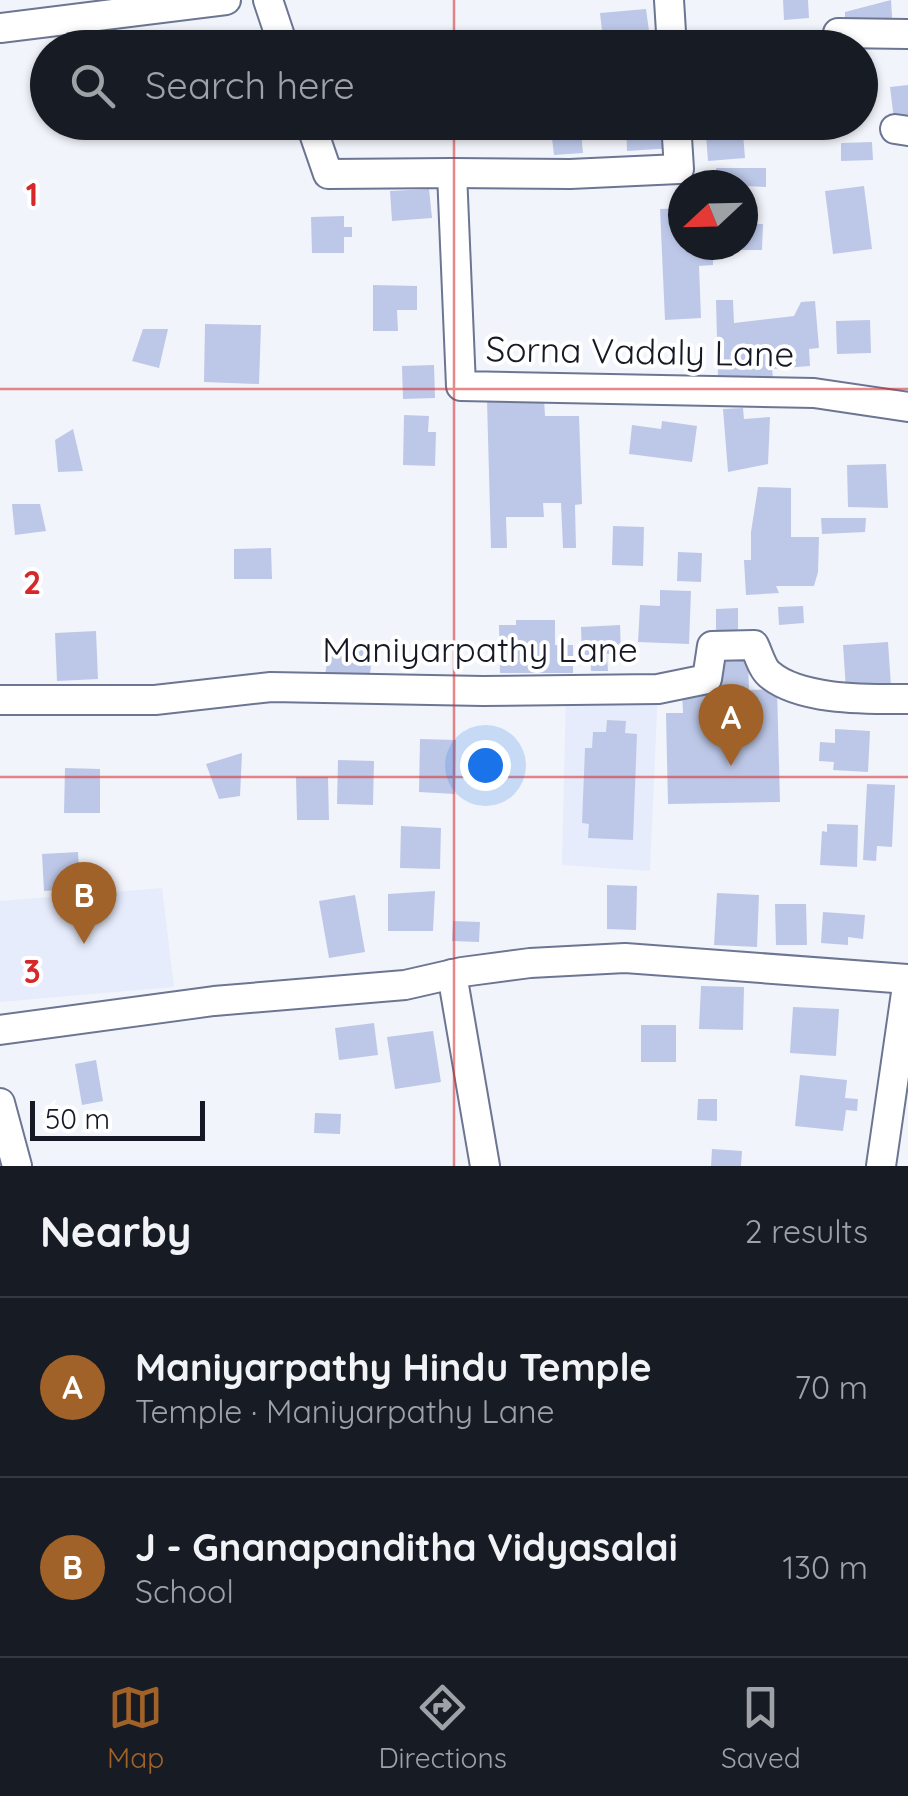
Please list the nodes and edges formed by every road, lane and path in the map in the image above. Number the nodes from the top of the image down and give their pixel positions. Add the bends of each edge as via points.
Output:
1 (226, 0) edge
2 (268, 0) edge
3 (669, 0) edge
4 (0, 28) edge
5 (278, 30) edge
6 (671, 30) edge
7 (878, 34) edge
8 (908, 34) edge
9 (316, 140) edge
10 (677, 140) edge
11 (452, 173) junction
12 (908, 407) edge
13 (908, 699) edge
14 (0, 700) edge
15 (452, 974) junction
16 (908, 979) edge
17 (0, 1030) edge
18 (0, 1103) edge
19 (17, 1166) edge
20 (486, 1166) edge
21 (880, 1166) edge

1 - 4 street
2 - 5 street
3 - 6 street
7 - 8 street
9 - 11 street via 328,174
10 - 11 street via 679,169
11 - 12 street, Sorna Vadaly Lane via 462,386 814,393
13 - 14 street, Maniyarpathy Lane via 812,694 768,673 754,645 712,646 707,679 658,688 271,686 155,700
15 - 16 street via 625,958
15 - 17 street via 405,985 214,1001
15 - 20 street
16 - 21 street
18 - 19 street

